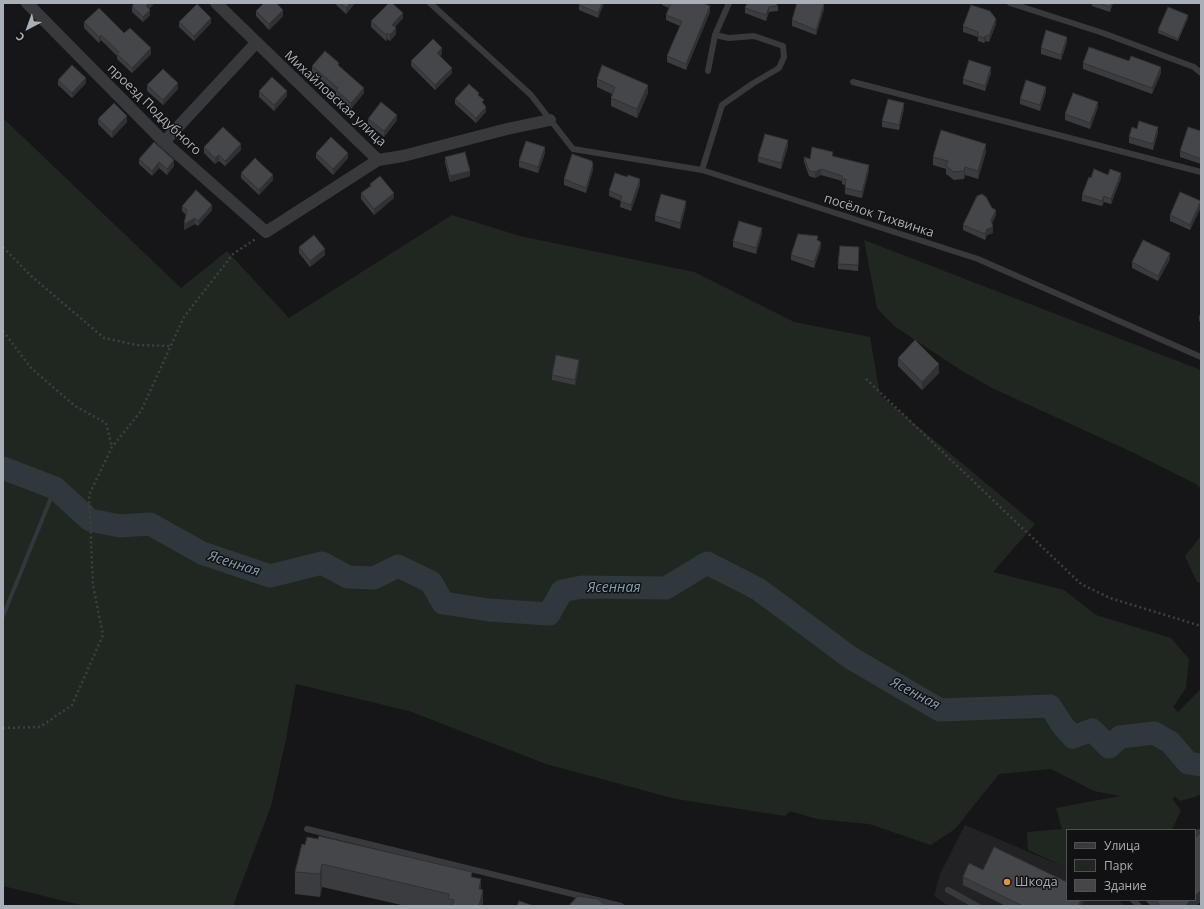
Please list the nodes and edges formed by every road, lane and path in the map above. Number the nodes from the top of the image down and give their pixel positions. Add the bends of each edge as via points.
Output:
1 (26, 3) edge
2 (430, 3) edge
3 (729, 3) edge
4 (1010, 3) edge
5 (218, 4) edge
6 (715, 35) junction
7 (256, 43) junction
8 (708, 71) dead end
9 (1201, 73) edge
10 (854, 82) dead end
11 (550, 120) junction
12 (164, 142) junction
13 (378, 160) junction
14 (702, 170) junction
15 (1201, 172) edge
16 (266, 232) junction
17 (3, 247) edge
18 (3, 331) edge
19 (170, 346) junction
20 (1201, 357) edge
21 (866, 379) dead end
22 (112, 448) junction
23 (1201, 626) edge
24 (3, 728) edge
25 (306, 830) dead end
26 (948, 890) dead end
27 (581, 896) junction
28 (572, 906) edge
29 (621, 906) edge
30 (978, 906) edge

1 - 12 street, проезд Поддубного
2 - 11 lane, посёлок Тихвинка via 531,95
3 - 6 lane
4 - 9 lane via 1103,33 1194,67
5 - 7 street, Михайловская улица
6 - 8 lane
6 - 14 lane via 729,38 754,36 776,43 783,46 784,57 778,68 722,105
7 - 12 street
7 - 13 street, Михайловская улица
10 - 15 lane
11 - 13 street, Михайловская улица
11 - 14 lane, посёлок Тихвинка via 573,149
12 - 16 street, проезд Поддубного
13 - 16 street
14 - 20 lane, посёлок Тихвинка via 978,259
16 - 19 path via 233,254 184,317
17 - 19 path via 30,275 104,338 137,345
18 - 22 path via 31,368 75,406 106,423
19 - 22 path via 141,411
21 - 23 path via 1081,584 1110,598
22 - 24 path via 89,495 93,585 103,635 72,705 40,727
25 - 27 lane
26 - 30 lane
27 - 28 lane
27 - 29 lane

